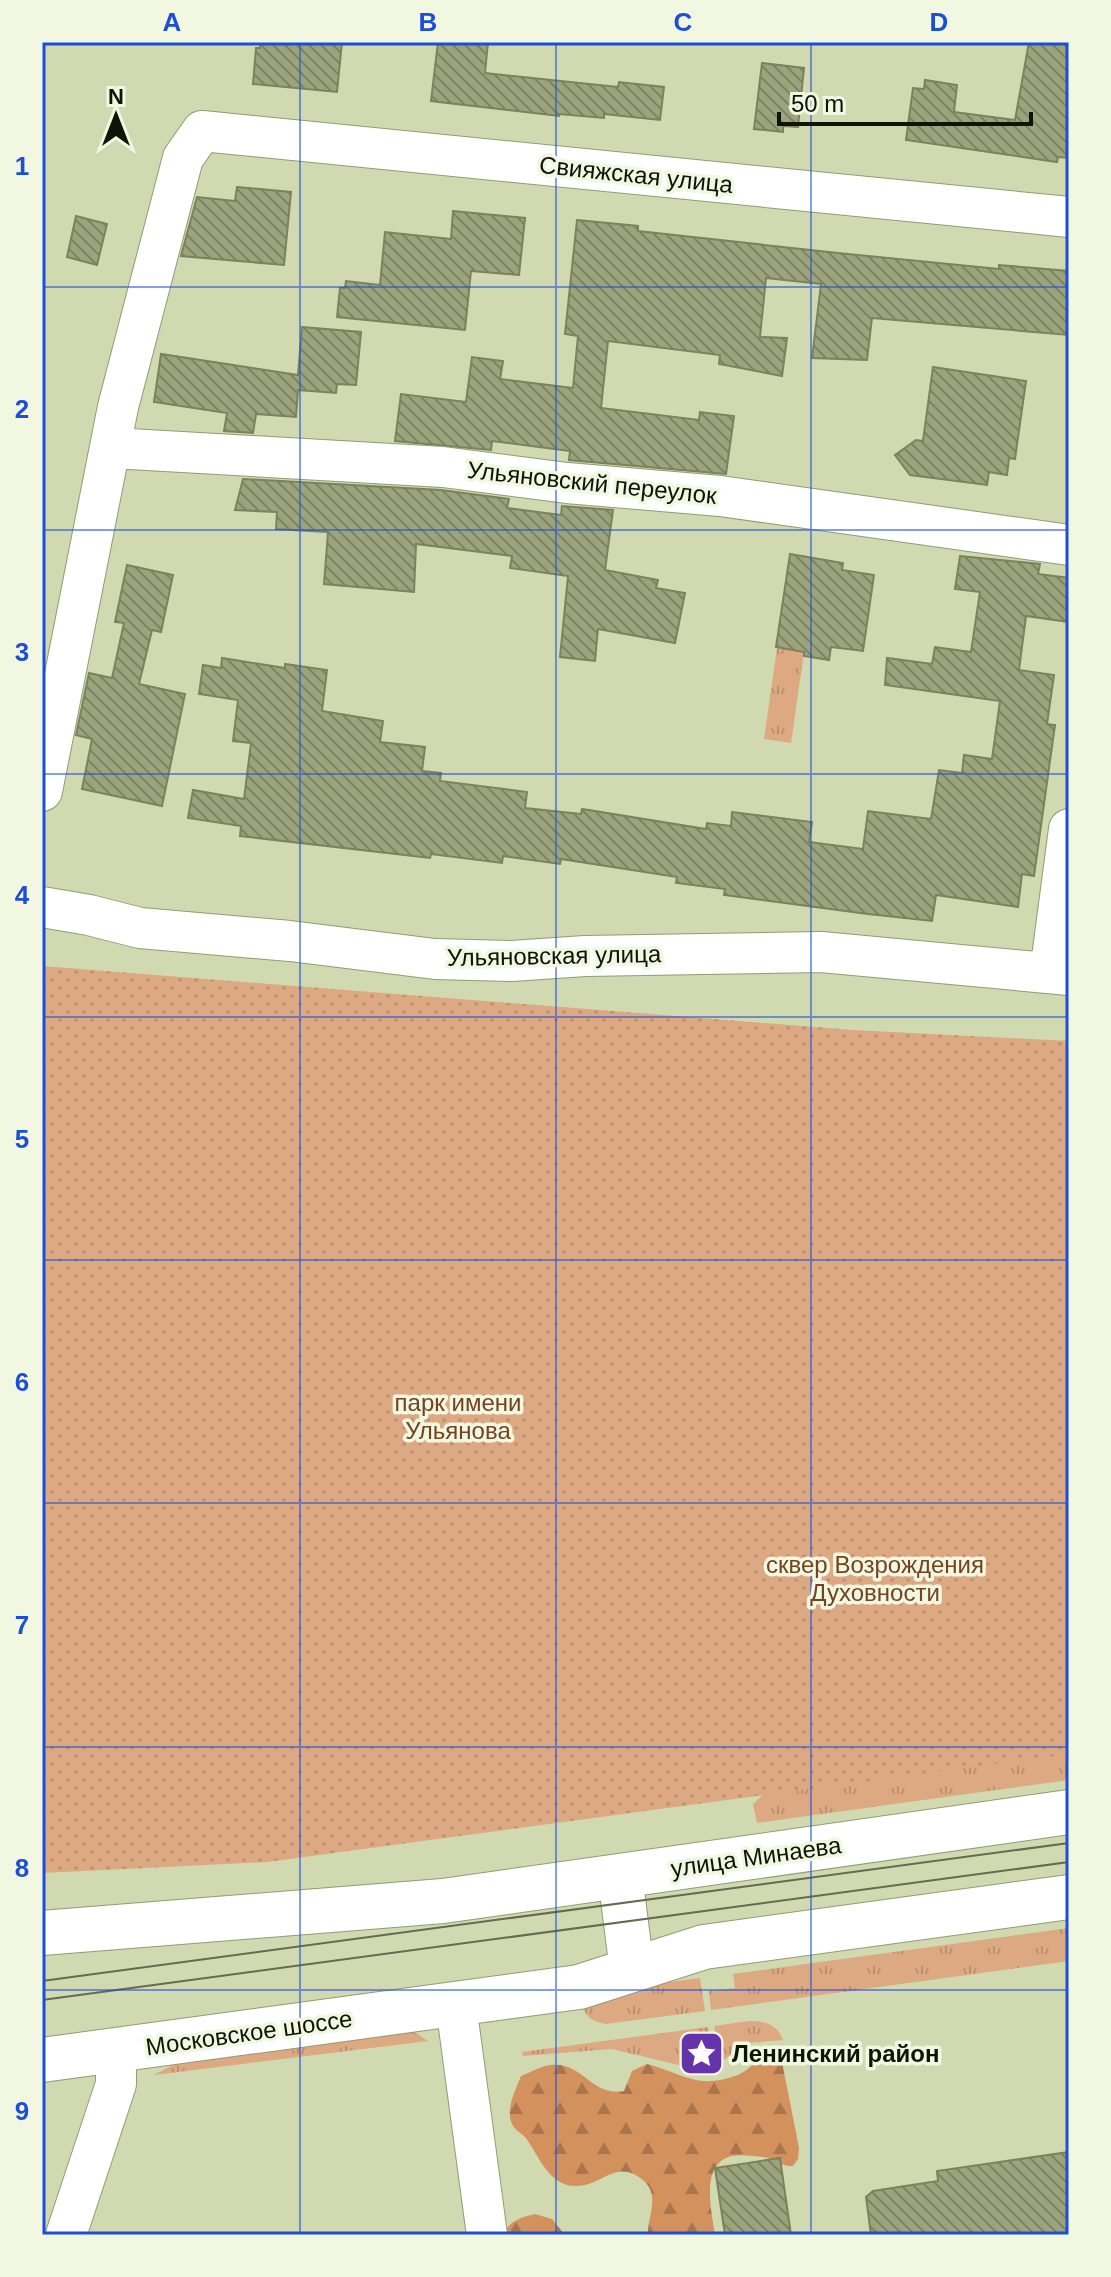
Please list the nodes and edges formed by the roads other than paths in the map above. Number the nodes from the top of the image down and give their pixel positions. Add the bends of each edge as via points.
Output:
1 (1069, 217) edge
2 (112, 448) junction
3 (1069, 545) edge
4 (42, 791) edge
5 (1069, 829) edge
6 (42, 907) edge
7 (1060, 974) edge
8 (1069, 1812) edge
9 (620, 1876) junction
10 (1069, 1897) edge
11 (42, 1933) edge
12 (632, 1970) junction
13 (456, 2005) junction
14 (116, 2050) junction
15 (42, 2060) edge
16 (66, 2235) edge
17 (487, 2235) edge

1 - 2 street, Свияжская улица via 202,131 183,158
2 - 3 street, Ульяновский переулок via 443,467 720,496
2 - 4 street
5 - 7 street
6 - 7 street, Ульяновская улица via 140,928 435,959 821,952
8 - 9 main road, улица Минаева
9 - 11 main road, улица Минаева via 443,1901
9 - 12 main road
10 - 12 main road via 704,1947
12 - 13 main road via 579,1987
13 - 14 main road, Московское шоссе
13 - 17 street
14 - 15 main road, Московское шоссе
14 - 16 street via 116,2084

